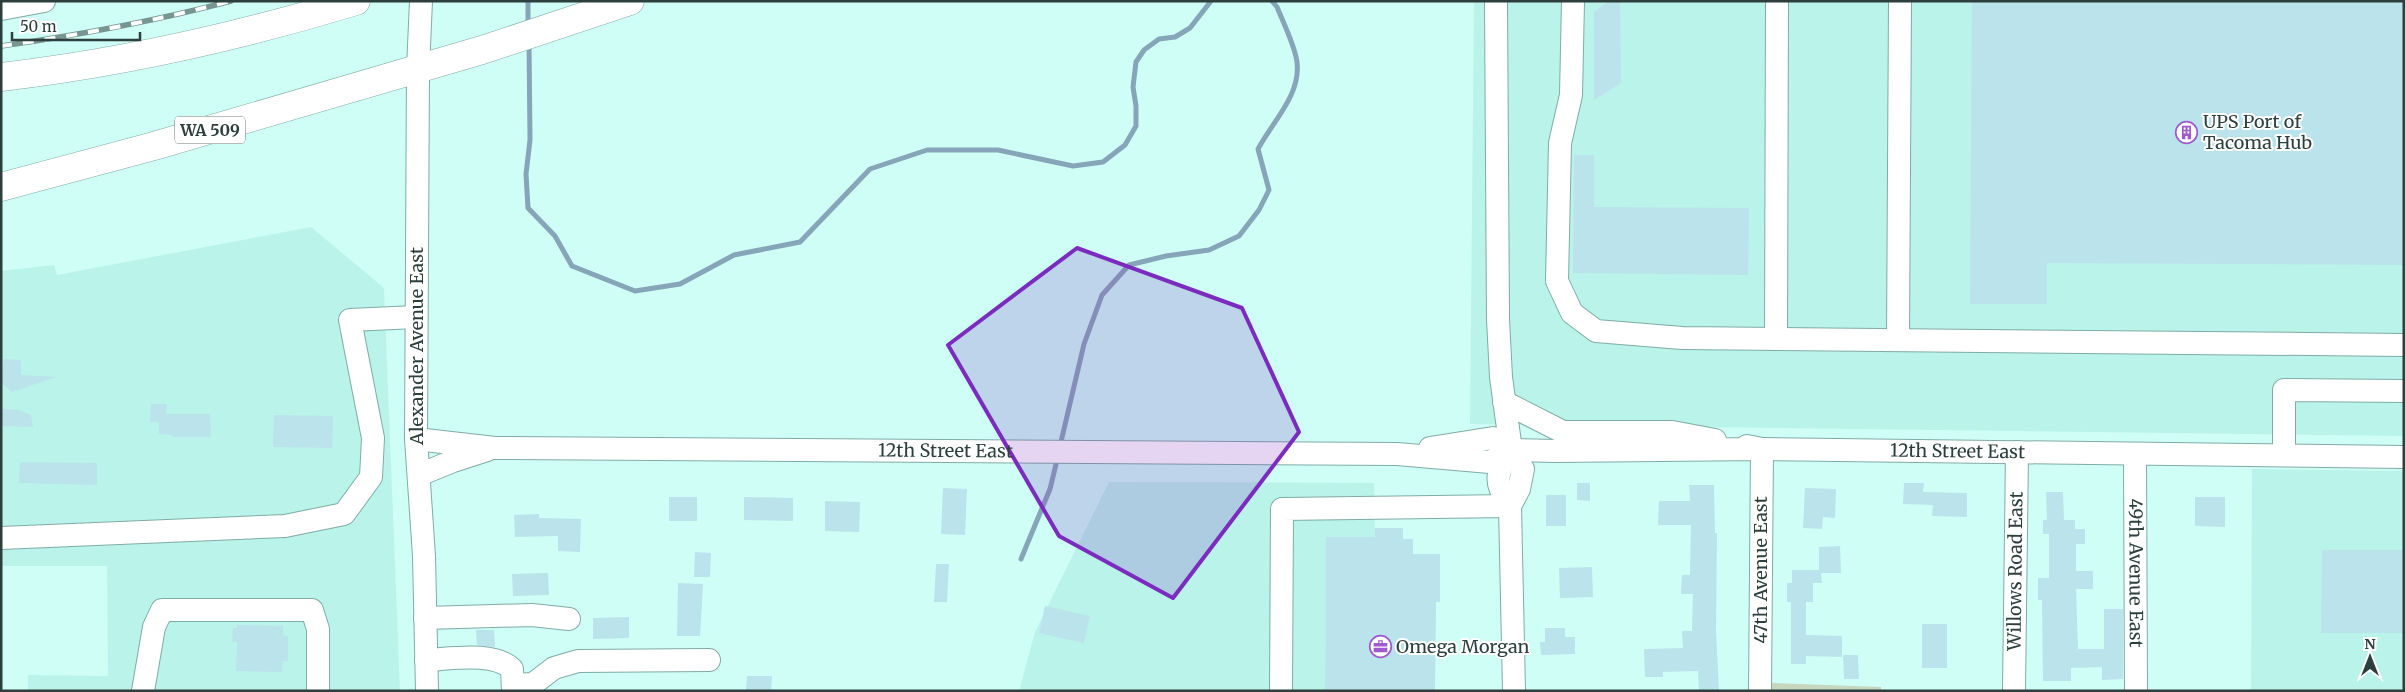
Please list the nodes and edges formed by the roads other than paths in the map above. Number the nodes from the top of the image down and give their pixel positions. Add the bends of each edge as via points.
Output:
1 (44, 1) edge
2 (356, 1) edge
3 (421, 1) edge
4 (630, 1) edge
5 (1496, 1) edge
6 (1573, 1) edge
7 (1777, 1) edge
8 (1900, 1) edge
9 (1, 9) edge
10 (418, 69) junction
11 (1, 77) edge
12 (1, 188) edge
13 (416, 316) junction
14 (1776, 339) junction
15 (1898, 340) junction
16 (2404, 345) edge
17 (2404, 391) edge
18 (1504, 402) junction
19 (416, 439) junction
20 (495, 448) junction
21 (1762, 449) junction
22 (1511, 450) junction
23 (2017, 452) junction
24 (2135, 454) junction
25 (2284, 455) junction
26 (2404, 457) edge
27 (418, 475) junction
28 (1510, 506) junction
29 (1, 538) edge
30 (426, 618) junction
31 (569, 619) dead end
32 (426, 660) junction
33 (710, 660) dead end
34 (513, 688) edge
35 (143, 691) edge
36 (318, 691) edge
37 (427, 691) edge
38 (1281, 691) edge
39 (1514, 691) edge
40 (1760, 691) edge
41 (2014, 691) edge
42 (2136, 691) edge

1 - 9 street
2 - 11 highway via 210,40 134,56
3 - 10 street, Alexander Avenue East
4 - 10 highway, WA 509
5 - 18 street via 1498,319
6 - 14 street via 1571,95 1560,143 1557,281 1572,313 1596,331 1682,338
7 - 14 street
8 - 15 street
10 - 12 highway, WA 509
10 - 13 street, Alexander Avenue East
13 - 19 street, Alexander Avenue East
13 - 29 street via 350,320 373,438 371,477 344,514 286,526
14 - 15 street
15 - 16 street
17 - 25 street via 2284,390
18 - 21 street via 1563,432 1672,432
18 - 22 street
19 - 20 street, 12th Street East
19 - 27 street, Alexander Avenue East
20 - 22 street, 12th Street East via 1396,454 1490,462
20 - 27 street, 12th Street East
21 - 22 street, 12th Street East
21 - 23 street, 12th Street East
21 - 40 street, 47th Avenue East
22 - 28 street via 1523,469 1519,489
23 - 24 street, 12th Street East
23 - 41 street, Willows Road East
24 - 25 street, 12th Street East
24 - 42 street, 49th Avenue East
25 - 26 street, 12th Street East
27 - 30 street, Alexander Avenue East
28 - 38 street via 1282,509
28 - 39 street
30 - 31 street via 532,615
30 - 32 street, Alexander Avenue East
32 - 34 street via 500,660 512,669
32 - 37 street, Alexander Avenue East
33 - 34 street via 578,661 554,668 533,684
35 - 36 street via 154,627 162,610 312,610 318,629

